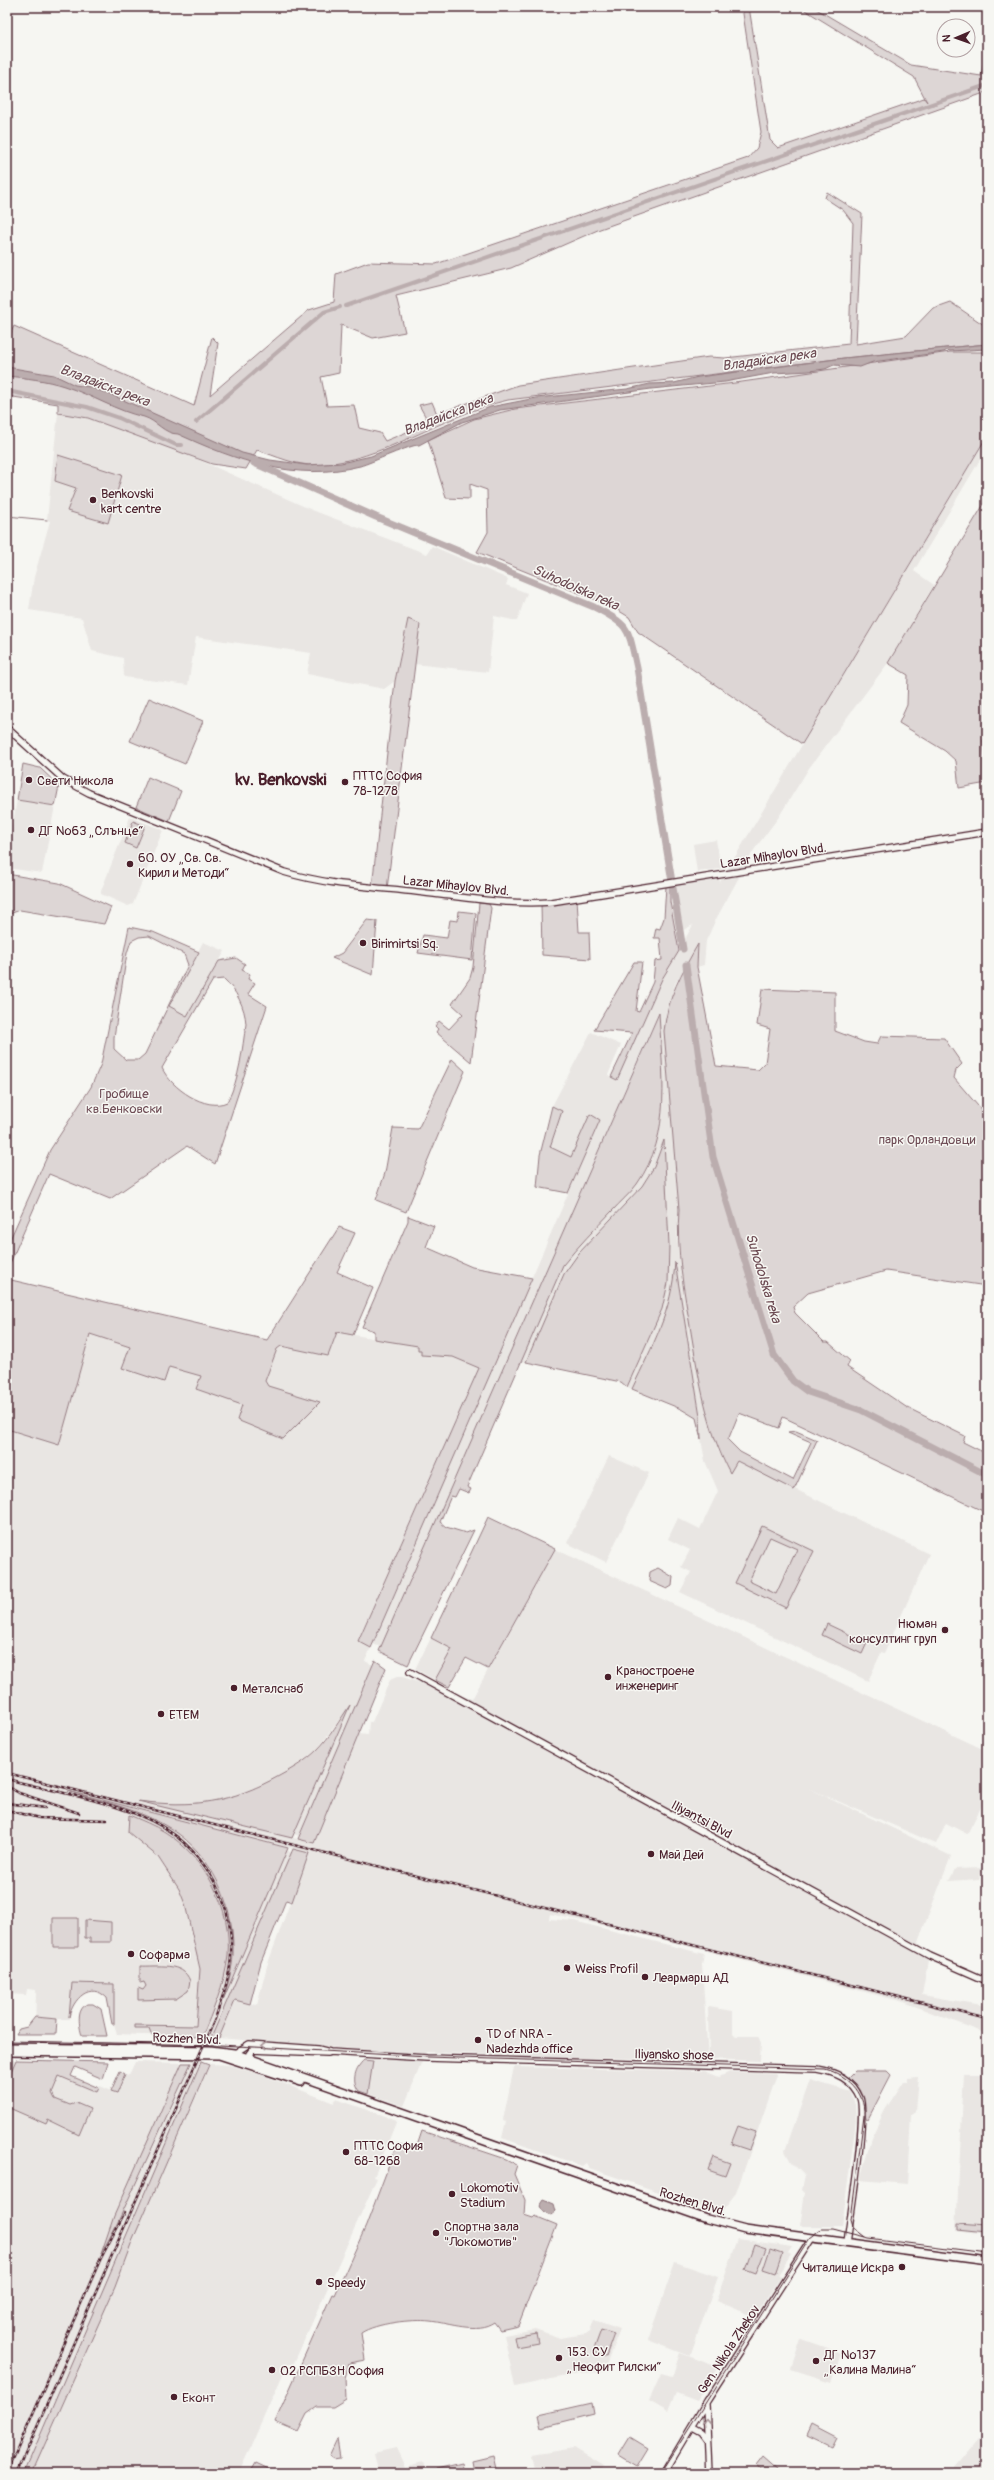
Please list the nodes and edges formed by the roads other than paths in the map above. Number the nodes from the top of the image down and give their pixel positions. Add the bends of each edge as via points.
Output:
1 (7, 728) edge
2 (987, 832) edge
3 (410, 1672) dead end
4 (987, 1981) edge
5 (7, 2047) edge
6 (7, 2052) edge
7 (330, 2052) junction
8 (232, 2053) junction
9 (252, 2059) junction
10 (404, 2114) junction
11 (812, 2238) junction
12 (847, 2243) junction
13 (987, 2261) edge
14 (706, 2403) junction
15 (692, 2428) junction
16 (707, 2441) junction
17 (664, 2473) edge
18 (709, 2473) edge

1 - 2 street, Lazar Mihaylov Blvd. via 63,779 89,793 284,872 308,879 529,903 577,899
3 - 4 street, Iliyantsi Blvd via 930,1956
5 - 8 main road, Rozhen Blvd. via 210,2050
6 - 10 main road, Rozhen Blvd. via 219,2055 393,2113
7 -> 8 street, Iliyansko shose via 249,2044
7 - 9 street, Iliyansko shose via 318,2054 252,2050 249,2054
7 - 12 street, Iliyansko shose via 427,2058 817,2068 832,2072 853,2086 862,2107
8 - 9 main road, Rozhen Blvd.
9 - 10 main road, Rozhen Blvd.
10 - 11 main road, Rozhen Blvd. via 702,2218 745,2229
11 - 12 main road, Rozhen Blvd.
11 - 14 street, Gen. Nikola Zhekov
12 - 13 main road, Rozhen Blvd.
14 - 15 street, Gen. Nikola Zhekov
16 -> 14 street
15 - 16 street via 701,2433
15 - 17 street, Gen. Nikola Zhekov
16 - 18 street

